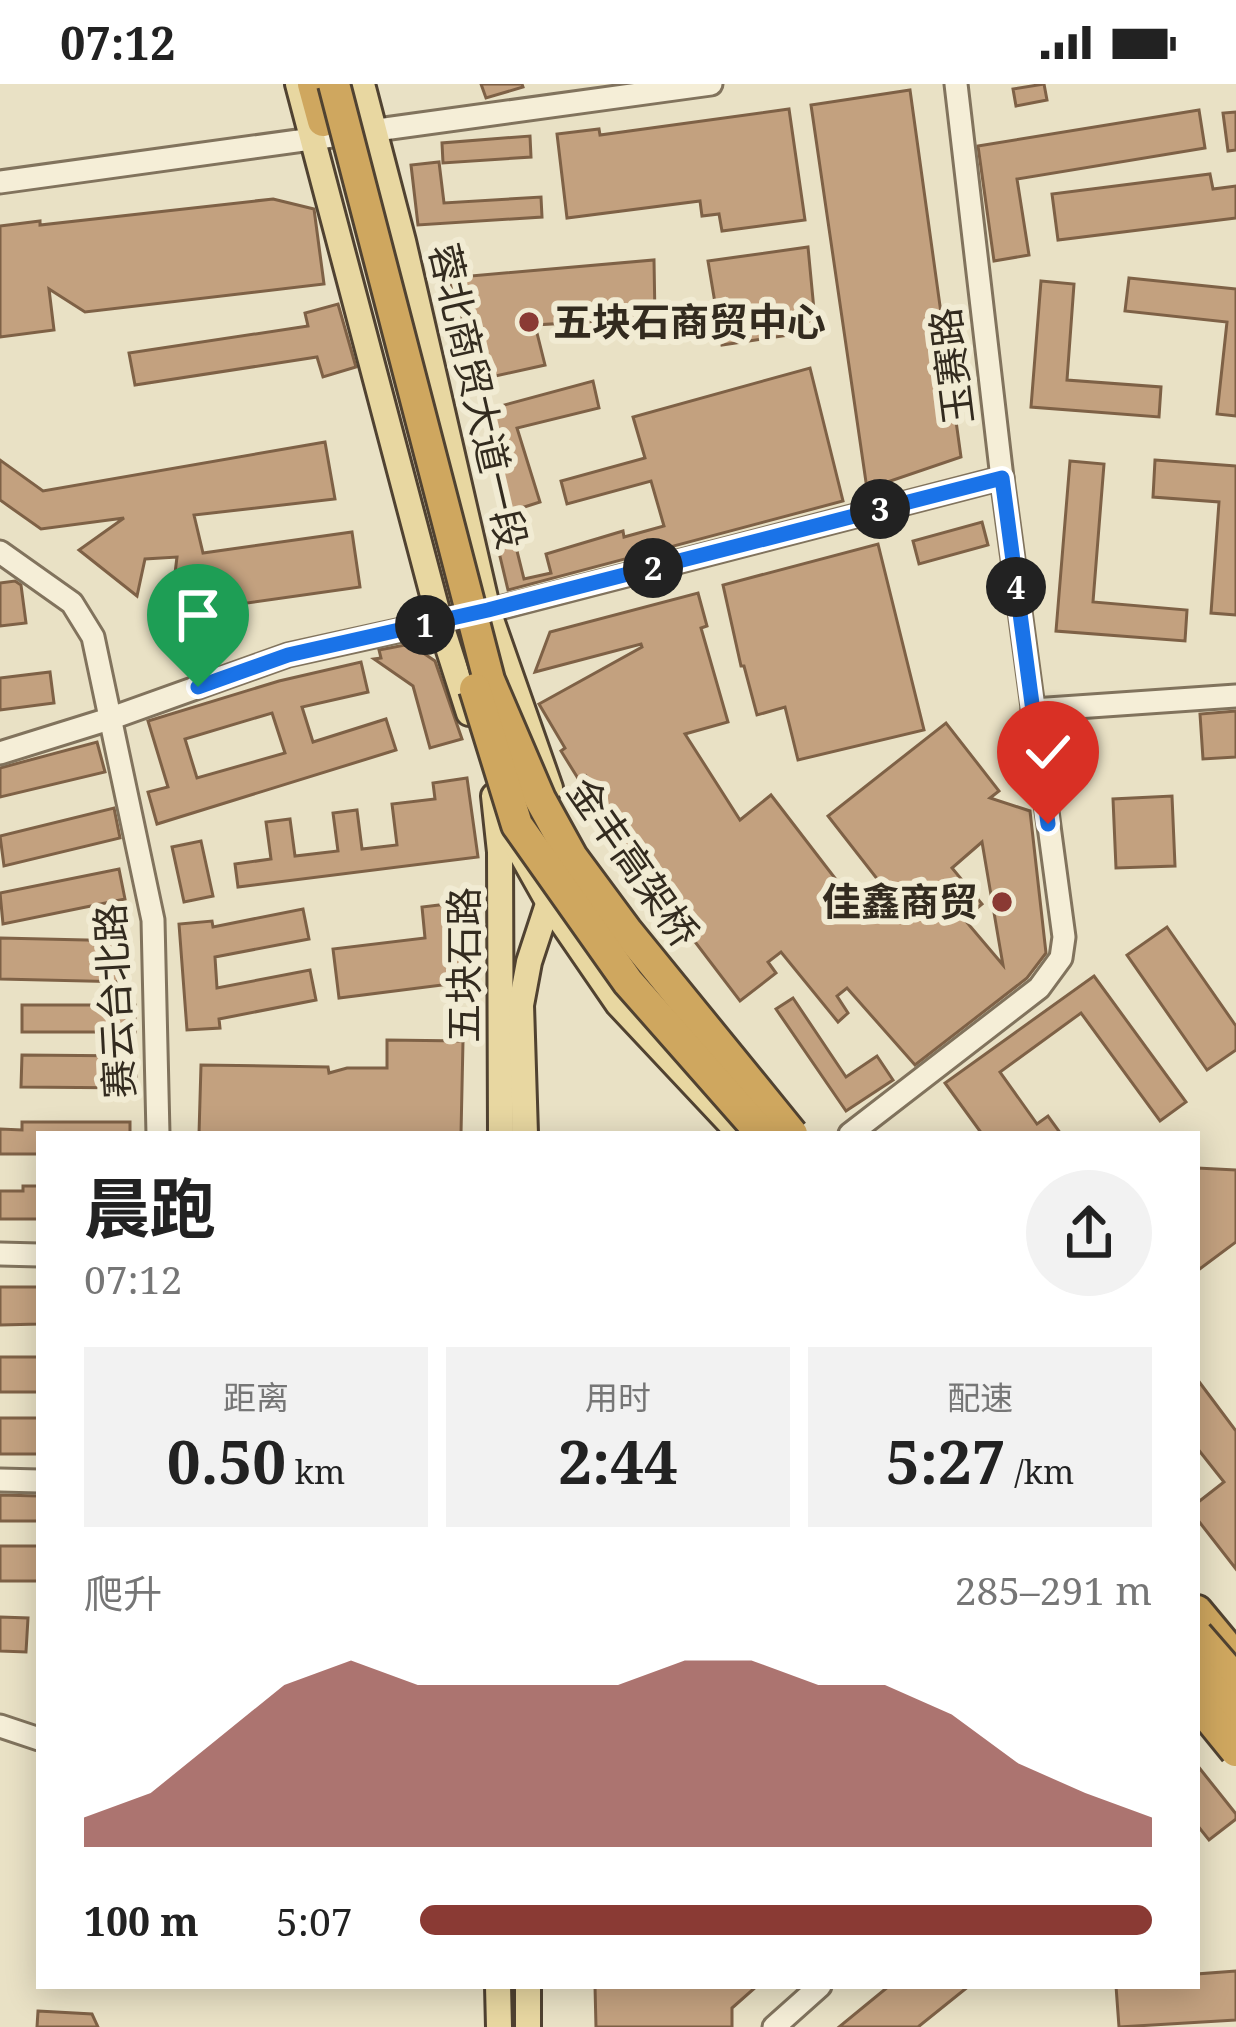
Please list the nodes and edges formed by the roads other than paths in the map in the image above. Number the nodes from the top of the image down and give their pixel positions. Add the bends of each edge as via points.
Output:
1 (298, 84) edge
2 (314, 84) edge
3 (334, 84) edge
4 (362, 84) edge
5 (711, 84) edge
6 (956, 84) edge
7 (318, 130) junction
8 (375, 130) junction
9 (0, 182) edge
10 (1002, 478) junction
11 (0, 552) edge
12 (462, 610) junction
13 (1236, 696) edge
14 (1033, 710) junction
15 (109, 719) junction
16 (0, 752) edge
17 (494, 796) junction
18 (559, 809) junction
19 (550, 905) junction
20 (158, 1131) edge
21 (500, 1131) edge
22 (525, 1131) edge
23 (737, 1131) edge
24 (759, 1131) edge
25 (790, 1131) edge
26 (806, 1131) edge
27 (854, 1131) edge
28 (0, 1254) edge
29 (36, 1255) edge
30 (0, 1480) edge
31 (36, 1481) edge
32 (1200, 1615) edge
33 (1200, 1634) edge
34 (1236, 1658) edge
35 (1236, 1676) edge
36 (1200, 1694) edge
37 (1200, 1695) edge
38 (1200, 1695) edge
39 (1200, 1696) edge
40 (1236, 1718) edge
41 (0, 1726) edge
42 (1236, 1728) edge
43 (36, 1738) edge
44 (1236, 1751) edge
45 (498, 1989) edge
46 (528, 1989) edge
47 (817, 1989) edge
48 (499, 2027) edge
49 (528, 2027) edge
50 (774, 2027) edge

1 - 7 main road
2 - 7 highway
3 - 12 highway, 蓉北商贸大道一段, bridge
4 - 8 main road, 蓉北商贸大道一段
5 - 8 street
6 - 10 street, 玉赛路
7 - 8 street
7 - 9 street
7 - 12 highway
8 - 12 main road, 蓉北商贸大道一段
10 - 12 street
10 - 14 street, 玉赛路
11 - 15 street, 赛云台北路 via 86,620
12 - 15 street via 288,655
12 - 17 main road, 蓉北商贸大道一段
12 - 18 main road, 蓉北商贸大道一段
12 - 24 highway, 金丰高架桥, bridge via 517,825 628,982
12 - 25 highway, 金丰高架桥, bridge via 540,800 572,857
13 - 14 street
14 - 27 street, 玉赛路 via 1061,958 1039,988
15 - 16 street
15 - 20 street, 赛云台北路 via 153,920
17 - 19 main road, 蓉北商贸大道一段
17 - 21 main road, 五块石路
18 - 19 main road, 五块石路
18 - 26 main road, 蓉北商贸大道一段 via 574,848
19 - 22 main road, 五块石路 via 521,1005
19 - 23 main road, 蓉北商贸大道一段 via 618,1004
28 - 29 street
30 - 31 street
32 - 34 highway
33 - 35 highway, bridge
35 - 36 street
37 - 40 highway, bridge
38 - 42 main road
39 - 44 highway, bridge
41 - 43 street
45 - 48 main road
46 - 49 main road
47 - 50 street

